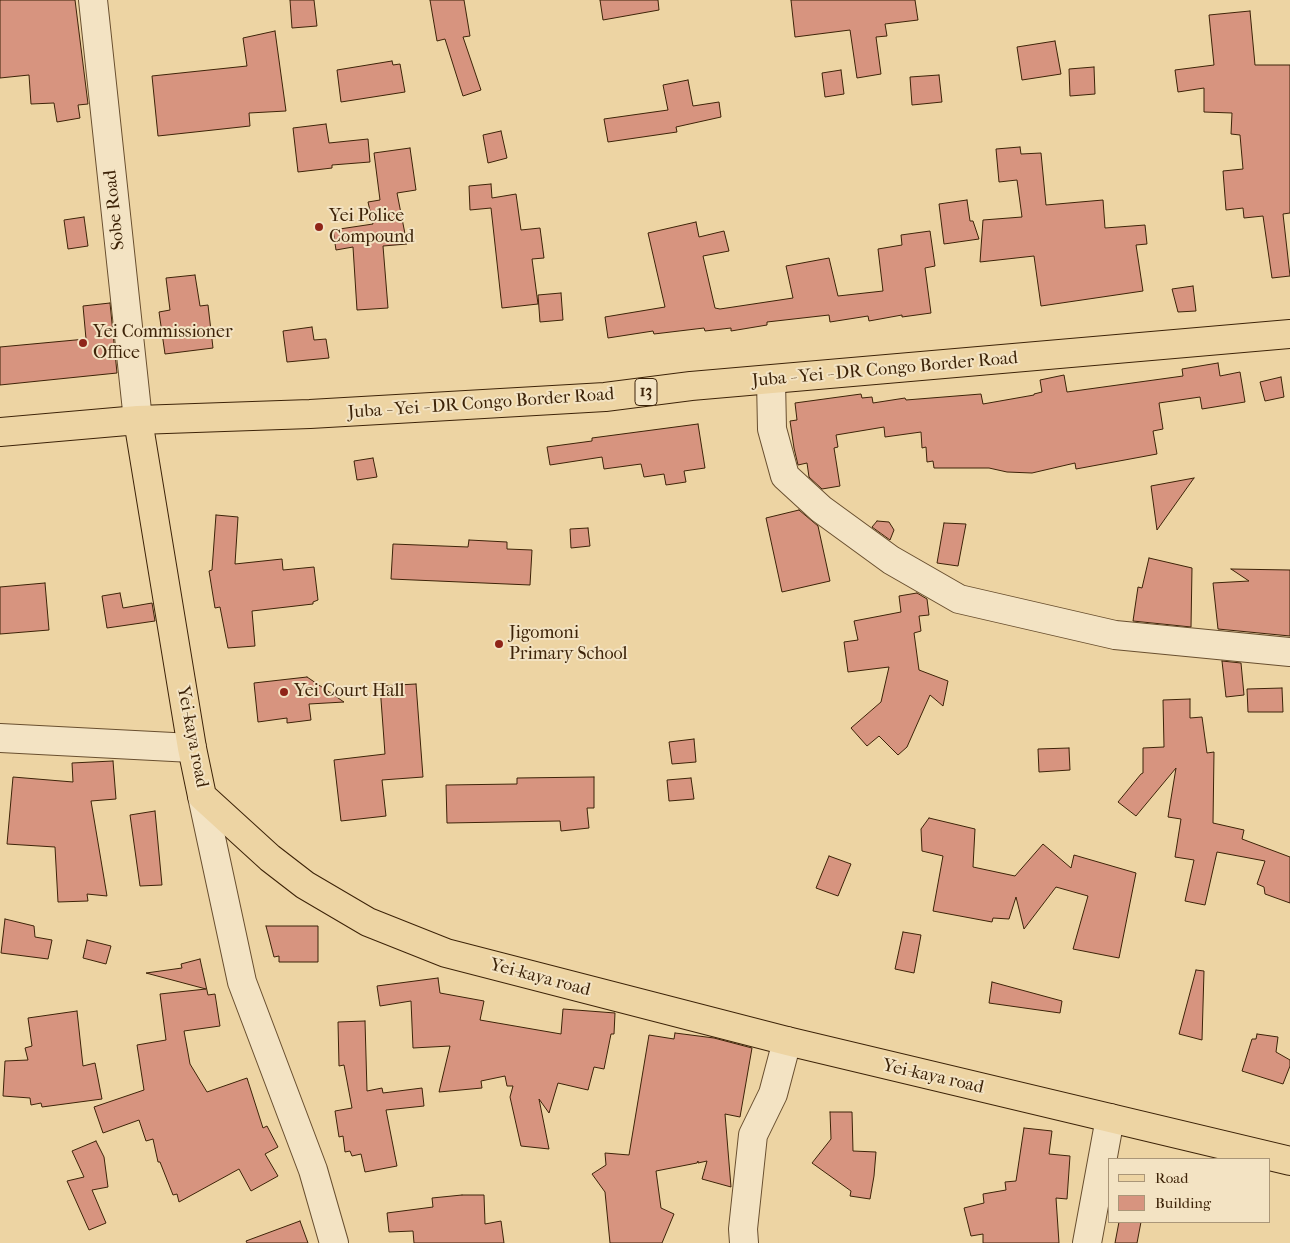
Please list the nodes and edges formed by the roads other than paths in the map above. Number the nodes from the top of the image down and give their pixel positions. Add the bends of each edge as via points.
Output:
1 (93, 0) edge
2 (1290, 334) edge
3 (771, 380) junction
4 (138, 420) junction
5 (0, 432) edge
6 (1290, 652) edge
7 (0, 738) edge
8 (192, 748) junction
9 (202, 796) junction
10 (787, 1042) junction
11 (1110, 1118) junction
12 (1290, 1160) edge
13 (334, 1243) edge
14 (744, 1243) edge
15 (1087, 1243) edge

1 - 4 street, Sobe Road
2 - 3 main road, Juba - Yei - DR Congo Border Road / 13
3 - 4 main road, Juba - Yei - DR Congo Border Road / 13 via 585,398
3 - 6 street via 772,430 785,476 821,509 891,560 959,599 1115,635
4 - 5 main road, Juba - Yei - DR Congo Border Road / 13
4 - 8 main road, Yei-kaya road
7 - 8 street
8 - 9 main road, Yei-kaya road
9 - 10 main road, Yei-kaya road via 305,885 368,922 446,953
9 - 13 street via 242,982 312,1170
10 - 11 main road, Yei-kaya road
10 - 14 street via 773,1094 753,1136
11 - 12 main road, Yei-kaya road
11 - 15 street

